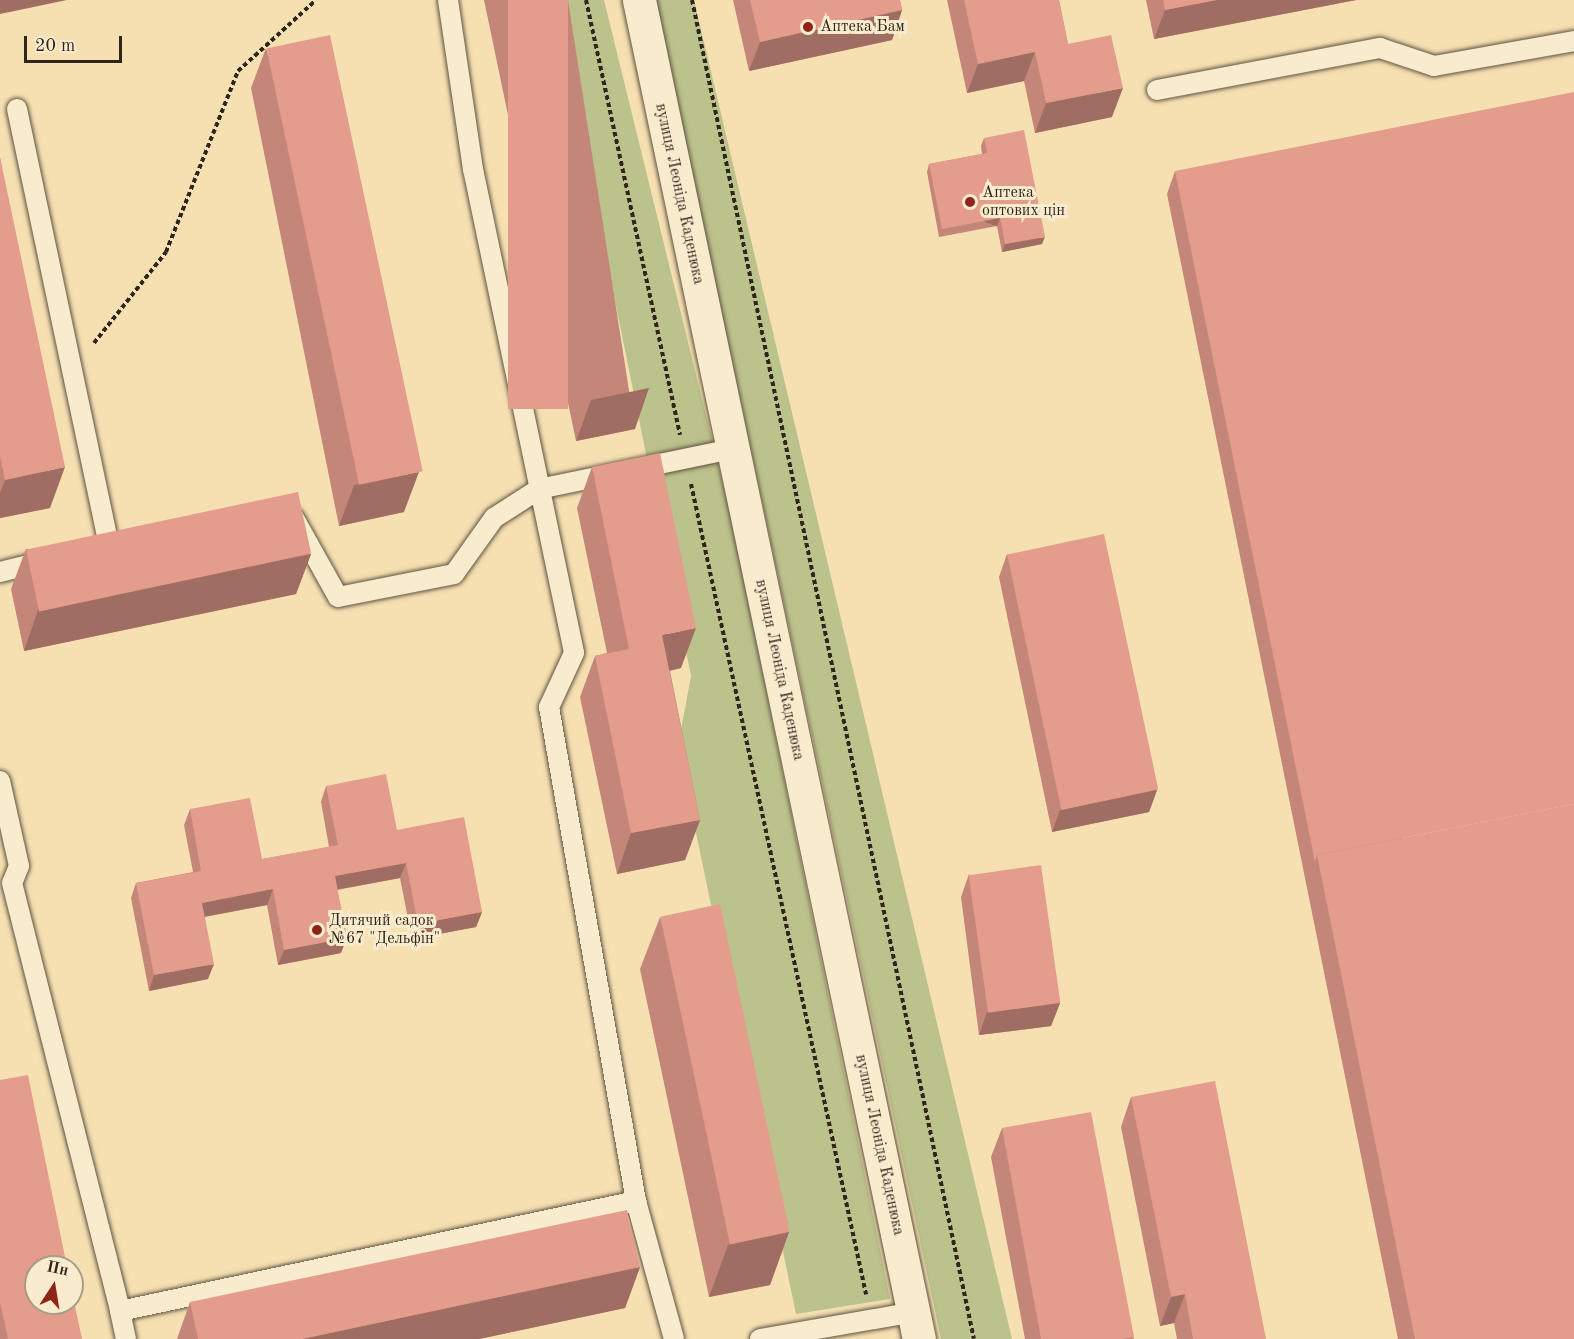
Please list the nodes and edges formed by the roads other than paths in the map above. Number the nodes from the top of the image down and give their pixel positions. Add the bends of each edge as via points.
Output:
1 (448, 0) edge
2 (639, 0) edge
3 (1574, 40) edge
4 (1157, 90) dead end
5 (17, 108) dead end
6 (733, 449) junction
7 (539, 489) junction
8 (278, 512) edge
9 (132, 540) edge
10 (110, 544) junction
11 (88, 550) edge
12 (66, 556) edge
13 (0, 572) edge
14 (0, 781) edge
15 (6, 884) edge
16 (636, 1201) junction
17 (120, 1311) junction
18 (864, 1320) junction
19 (916, 1325) edge
20 (126, 1339) edge
21 (674, 1339) edge
22 (760, 1339) edge
23 (846, 1339) edge

1 - 7 lane via 473,169
2 - 6 street, вулиця Леоніда Каденюка
3 - 4 lane via 1434,66 1380,48
5 - 10 lane
6 - 7 lane
6 - 19 street, вулиця Леоніда Каденюка
7 - 8 lane via 494,518 454,574 338,597 289,510
7 - 16 lane via 574,653 549,706
9 - 10 lane
10 - 11 lane
12 - 13 lane
14 - 15 lane via 19,866
15 - 17 lane
16 - 17 lane
16 - 21 lane
17 - 20 lane
18 - 19 lane
18 - 22 lane
18 - 23 lane

